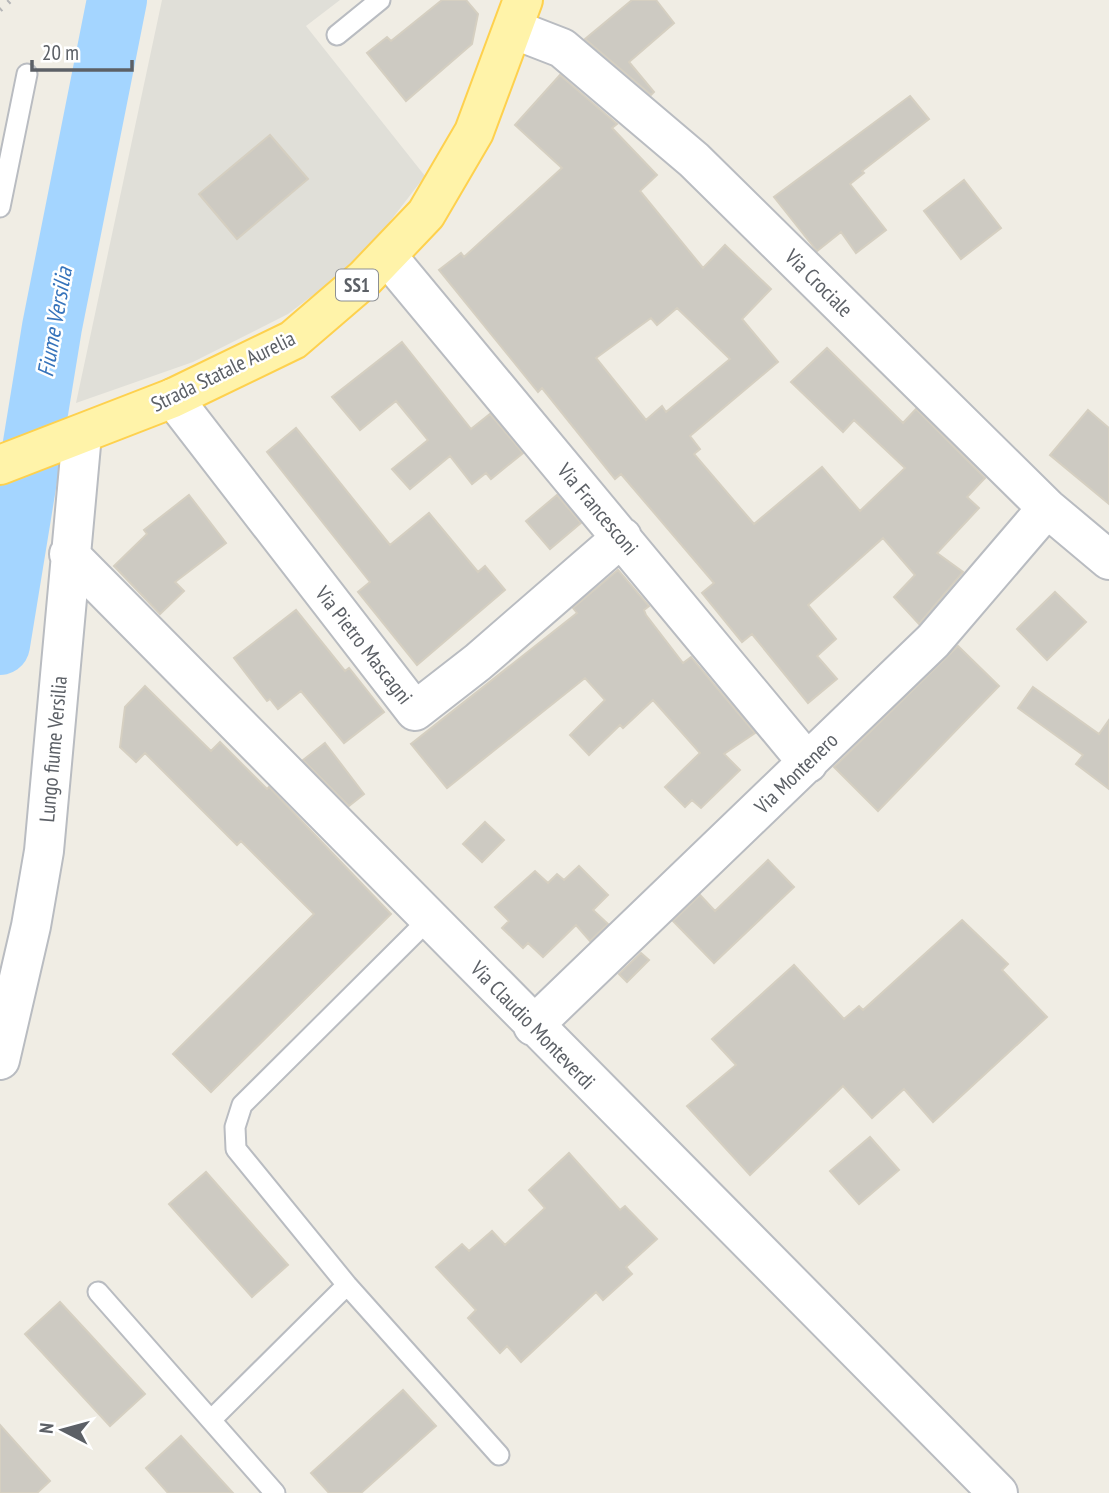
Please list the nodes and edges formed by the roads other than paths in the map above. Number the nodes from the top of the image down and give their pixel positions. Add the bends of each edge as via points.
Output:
1 (380, 0) edge
2 (518, 15) edge
3 (337, 35) dead end
4 (27, 74) dead end
5 (0, 207) edge
6 (387, 256) junction
7 (173, 398) junction
8 (73, 437) junction
9 (0, 465) edge
10 (1047, 508) junction
11 (622, 537) junction
12 (69, 554) junction
13 (1109, 559) edge
14 (808, 763) junction
15 (430, 919) junction
16 (533, 1026) junction
17 (0, 1060) edge
18 (347, 1285) junction
19 (99, 1292) dead end
20 (212, 1419) junction
21 (499, 1455) dead end
22 (275, 1493) edge
23 (998, 1493) edge

1 - 3 lane
2 - 6 main road, Strada Statale Aurelia / SS1 via 474,132 426,214
2 - 10 street, Via Crociale via 694,160
4 - 5 lane
6 - 7 main road, Strada Statale Aurelia / SS1 via 293,340
6 - 11 street, Via Francesconi
7 - 8 main road, Strada Statale Aurelia / SS1
7 - 11 street, Via Pietro Mascagni via 415,711
8 - 9 main road, Strada Statale Aurelia / SS1
8 - 12 street, Lungo fiume Versilia
10 - 13 street, Via Crociale
10 - 14 street, Via Montenero via 933,641
11 - 14 street, Via Francesconi
12 - 15 street, Via Claudio Monteverdi
12 - 17 street, Lungo fiume Versilia via 44,851 32,926
14 - 16 street, Via Montenero
15 - 16 street, Via Claudio Monteverdi
15 - 18 lane via 242,1105 235,1127 236,1149 247,1166
16 - 23 street, Via Claudio Monteverdi
18 - 20 lane
18 - 21 lane
19 - 20 lane
20 - 22 lane

